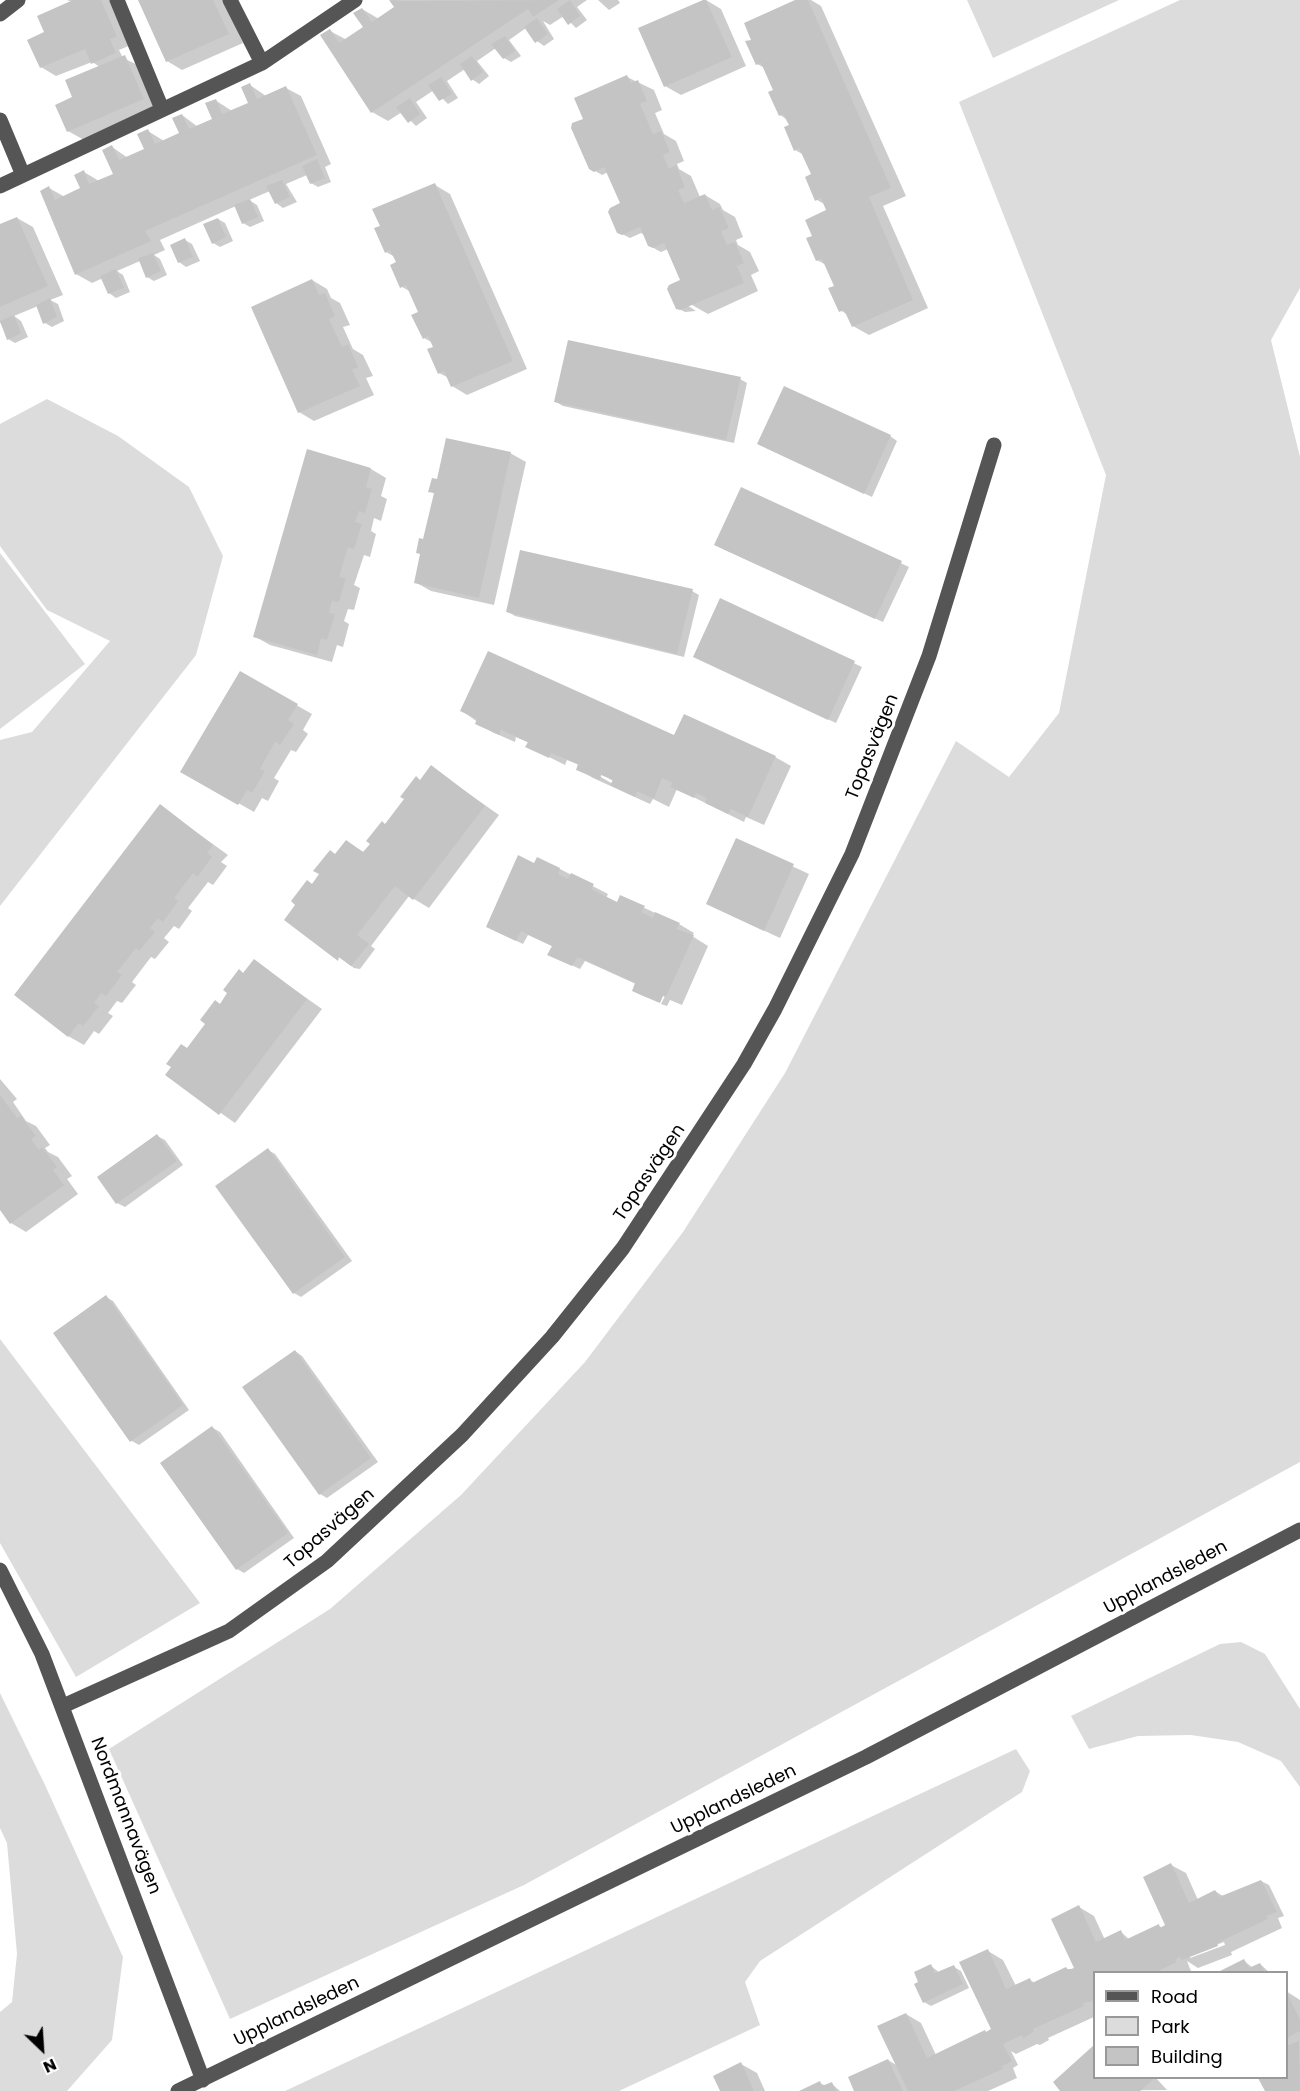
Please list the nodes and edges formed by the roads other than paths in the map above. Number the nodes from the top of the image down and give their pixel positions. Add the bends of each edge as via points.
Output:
1 (18, 0) edge
2 (117, 0) edge
3 (230, 0) edge
4 (355, 0) edge
5 (0, 14) edge
6 (262, 63) junction
7 (162, 109) junction
8 (0, 120) edge
9 (23, 175) junction
10 (0, 186) edge
11 (994, 445) dead end
12 (1298, 1535) edge
13 (0, 1570) edge
14 (63, 1706) junction
15 (203, 2080) junction
16 (178, 2091) edge

1 - 5 street
2 - 7 street
3 - 6 street
4 - 6 street
6 - 7 street
7 - 9 street
8 - 9 street
9 - 10 street
11 - 14 street, Topasvägen via 929,656 852,854 744,1064 623,1248 552,1337 462,1435 327,1561 229,1631
12 - 15 street, Upplandsleden via 867,1757
13 - 14 street, Nordmannavägen via 42,1653
14 - 15 street, Nordmannavägen
15 - 16 street, Upplandsleden

